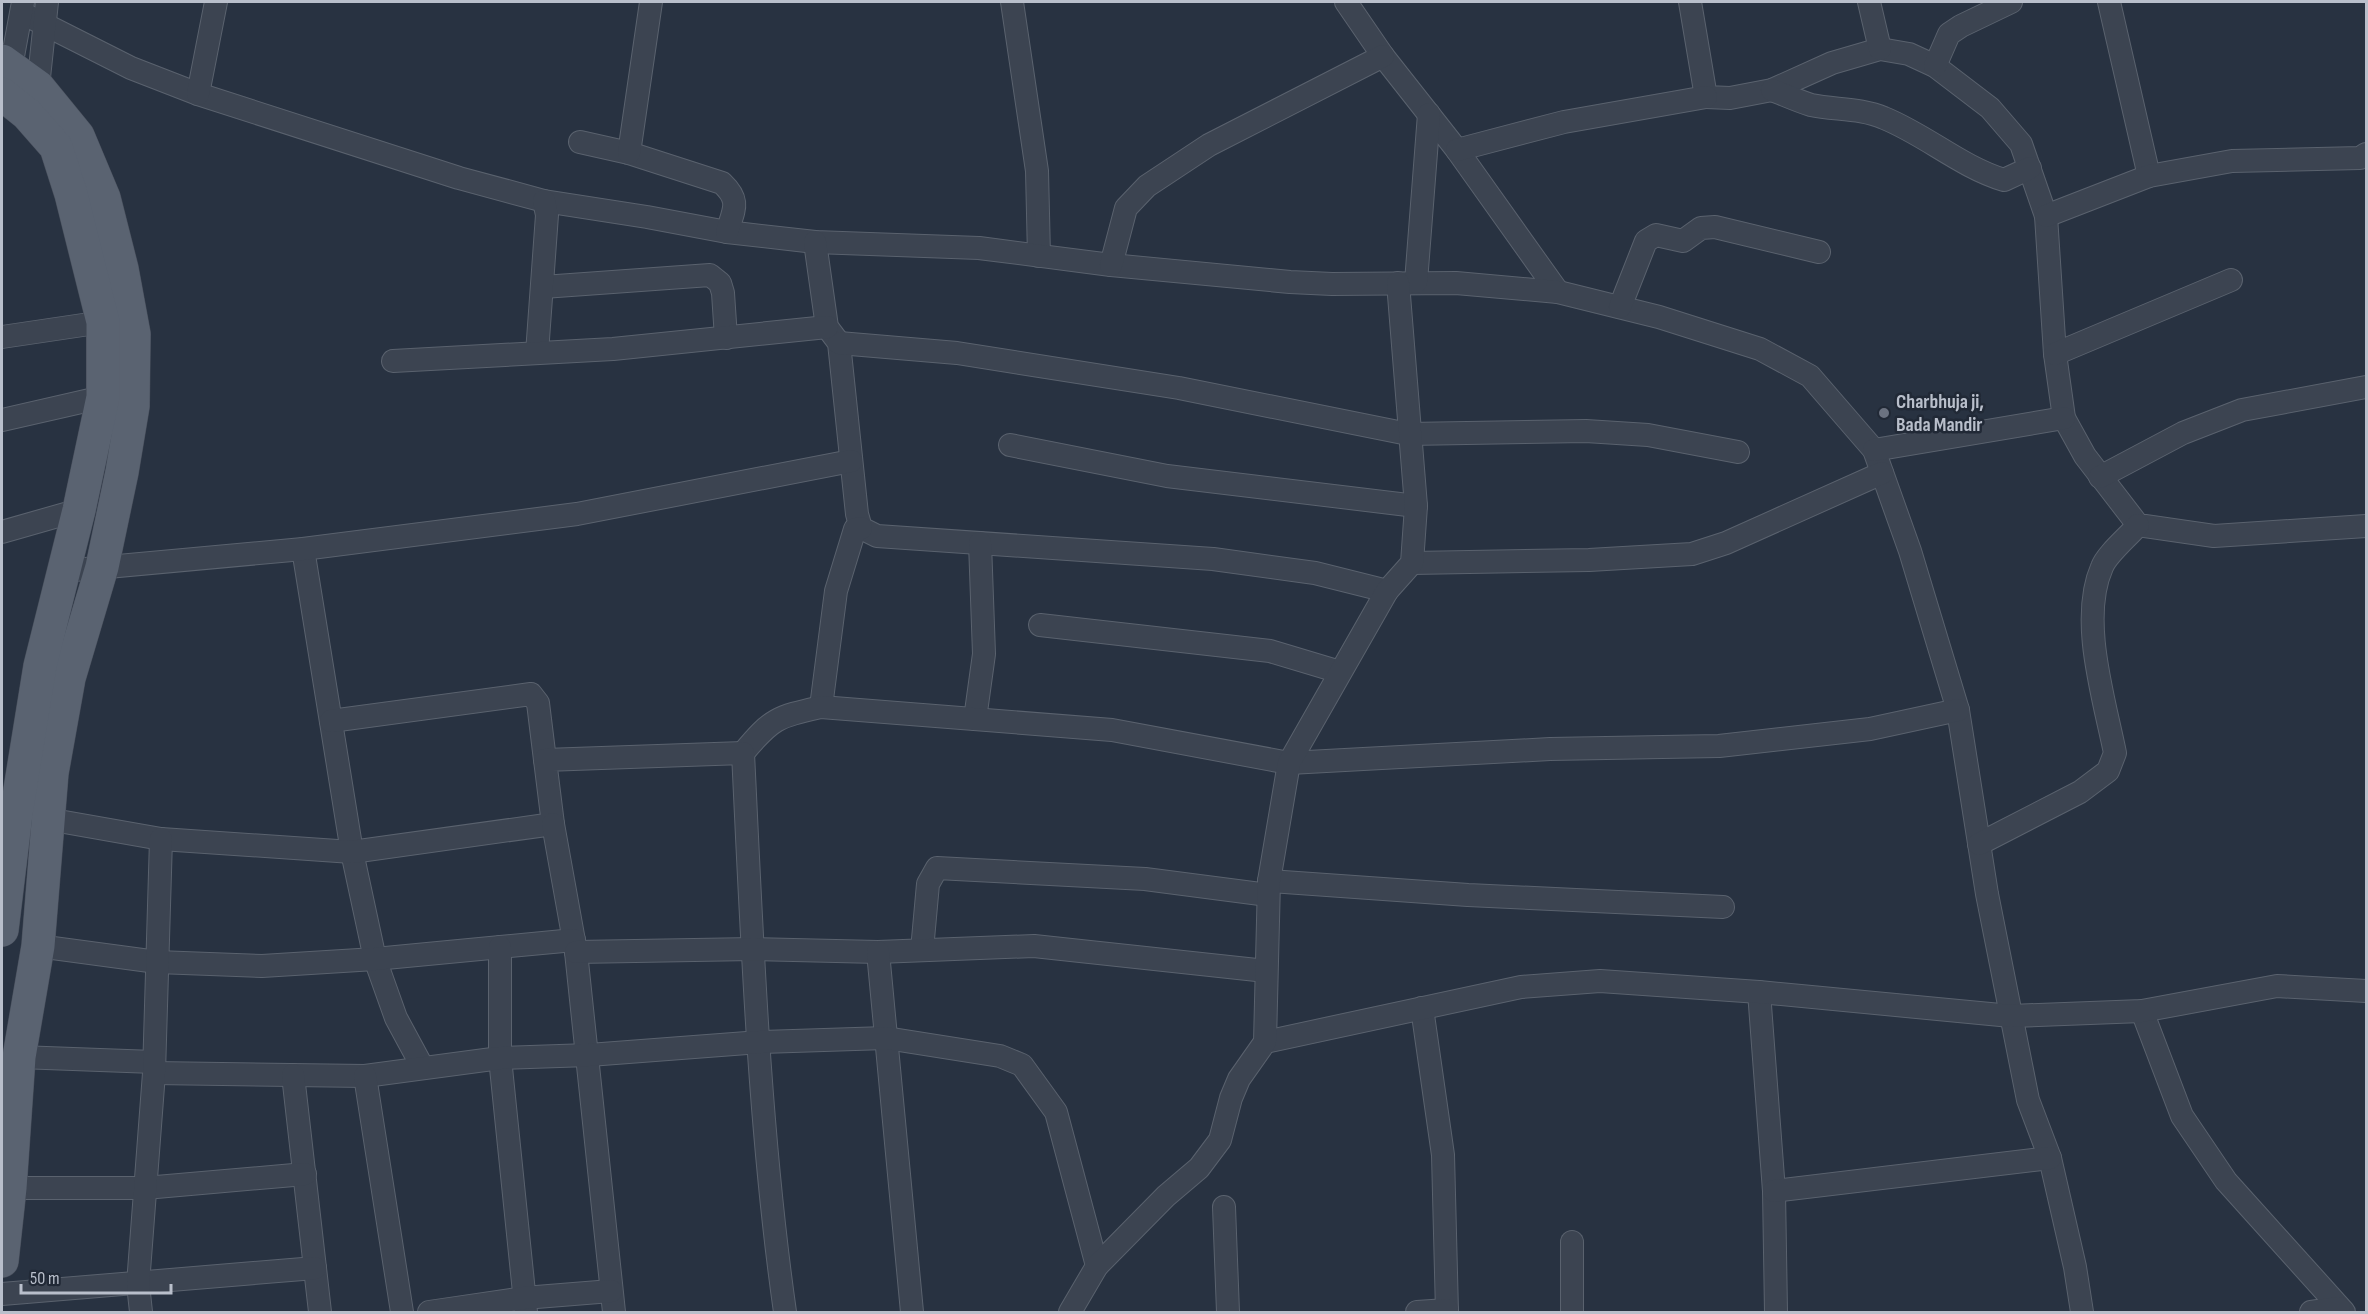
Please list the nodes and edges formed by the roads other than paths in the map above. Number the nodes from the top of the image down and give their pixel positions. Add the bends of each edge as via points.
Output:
1 (47, 2) edge
2 (216, 2) edge
3 (651, 2) edge
4 (1012, 2) edge
5 (1346, 2) edge
6 (1690, 2) edge
7 (1869, 2) edge
8 (2011, 2) edge
9 (2109, 2) edge
10 (23, 7) edge
11 (44, 24) junction
12 (1880, 49) junction
13 (1383, 56) junction
14 (1935, 66) junction
15 (4, 76) edge
16 (1772, 90) junction
17 (198, 94) junction
18 (1706, 97) junction
19 (33, 100) junction
20 (1429, 114) junction
21 (580, 142) dead end
22 (1456, 150) junction
23 (629, 153) junction
24 (2367, 154) edge
25 (2030, 168) junction
26 (2149, 176) junction
27 (544, 201) junction
28 (2046, 216) junction
29 (727, 232) junction
30 (815, 242) junction
31 (1819, 252) dead end
32 (1039, 256) junction
33 (1111, 265) junction
34 (2231, 280) dead end
35 (1407, 283) junction
36 (543, 286) junction
37 (1558, 292) junction
38 (1620, 307) junction
39 (103, 322) junction
40 (833, 335) junction
41 (2, 337) edge
42 (726, 338) junction
43 (537, 353) junction
44 (2055, 354) junction
45 (393, 361) dead end
46 (2367, 387) edge
47 (103, 398) junction
48 (2064, 418) junction
49 (2, 420) edge
50 (1408, 434) junction
51 (1010, 445) dead end
52 (1874, 450) junction
53 (1738, 452) dead end
54 (851, 460) junction
55 (1882, 473) junction
56 (2100, 477) junction
57 (1416, 506) junction
58 (79, 510) junction
59 (2138, 525) junction
60 (2367, 526) edge
61 (861, 528) junction
62 (2, 532) edge
63 (980, 543) junction
64 (303, 549) junction
65 (1412, 563) junction
66 (102, 567) junction
67 (64, 571) junction
68 (1387, 591) junction
69 (1040, 625) dead end
70 (1340, 672) junction
71 (821, 707) junction
72 (1958, 710) junction
73 (975, 719) junction
74 (331, 721) junction
75 (742, 753) junction
76 (545, 760) junction
77 (1289, 763) junction
78 (16, 814) junction
79 (49, 819) junction
80 (553, 824) junction
81 (161, 839) junction
82 (1979, 844) junction
83 (7, 850) edge
84 (352, 852) junction
85 (1268, 888) junction
86 (1723, 907) dead end
87 (2, 930) edge
88 (38, 946) junction
89 (575, 946) junction
90 (500, 947) junction
91 (753, 949) junction
92 (922, 950) junction
93 (878, 952) junction
94 (375, 959) junction
95 (157, 962) junction
96 (1266, 971) junction
97 (2367, 991) edge
98 (1759, 992) junction
99 (1422, 1008) junction
100 (2142, 1011) junction
101 (2011, 1016) junction
102 (886, 1038) junction
103 (1265, 1041) junction
104 (760, 1042) junction
105 (589, 1055) junction
106 (19, 1057) junction
107 (500, 1058) junction
108 (154, 1067) junction
109 (423, 1068) junction
110 (293, 1075) junction
111 (365, 1076) junction
112 (2050, 1158) junction
113 (305, 1174) junction
114 (10, 1188) junction
115 (145, 1188) junction
116 (1774, 1191) junction
117 (1224, 1207) dead end
118 (1572, 1242) dead end
119 (2, 1261) edge
120 (1097, 1266) junction
121 (315, 1268) junction
122 (138, 1284) junction
123 (2, 1294) edge
124 (613, 1302) edge
125 (525, 1305) edge
126 (2342, 1310) edge
127 (1447, 1311) edge
128 (141, 1312) edge
129 (320, 1312) edge
130 (402, 1312) edge
131 (429, 1312) edge
132 (784, 1312) edge
133 (912, 1312) edge
134 (1070, 1312) edge
135 (1228, 1312) edge
136 (1417, 1312) edge
137 (1572, 1312) edge
138 (1776, 1312) edge
139 (2082, 1312) edge
140 (2311, 1312) edge

1 - 11 street
2 - 17 street
3 - 23 street
4 - 32 street via 1037,171
5 - 13 street
6 - 18 street
7 - 12 street
8 - 14 street via 1949,34
9 - 26 street
10 - 11 street
10 - 15 street
11 - 17 street via 131,68
11 - 19 street
12 - 14 street via 1909,54
12 - 16 street via 1832,63
13 - 20 street
13 - 33 street via 1209,145 1147,186 1126,208
14 - 25 street via 1990,108 2021,144
15 - 19 main road
16 - 18 street via 1730,99
16 - 25 street via 1811,105 1881,117 1985,174 2004,180
17 - 27 street via 459,178
18 - 22 street via 1564,122
19 - 39 main road via 56,147 72,194
19 - 66 main road via 78,136 104,198 123,269 134,334 133,406
20 - 22 street
20 - 35 street
21 - 23 street
22 - 37 street
23 - 29 street via 722,183 736,202
24 - 26 street via 2360,158 2232,161
25 - 28 street
26 - 28 street
27 - 29 street
27 - 36 street via 547,214
28 - 44 street
29 - 30 street
30 - 32 street via 979,248
30 - 40 street
31 - 38 street via 1715,227 1701,228 1683,241 1656,235 1646,241
32 - 33 street
33 - 35 street via 1290,282
34 - 44 street
35 - 37 street
35 - 50 street
36 - 42 street via 710,275 720,283 723,293
36 - 43 street
37 - 38 street
38 - 52 street via 1760,349 1810,376
39 - 41 street
39 - 47 main road
40 - 42 street
40 - 50 street via 1179,388
40 - 54 street
42 - 43 street
43 - 45 street
44 - 48 street
46 - 56 street via 2242,410 2183,433
47 - 49 street
47 - 58 main road
48 - 52 street
48 - 56 street
50 - 53 street via 1586,431 1648,435
50 - 57 street
51 - 57 street via 1167,476
52 - 55 street
54 - 61 street
54 - 64 street via 577,514
55 - 65 street via 1726,543 1692,554
55 - 72 street
56 - 59 street
57 - 65 street
58 - 62 street
58 - 67 main road
59 - 60 street via 2214,536
59 - 82 street via 2103,565 2093,596 2092,633 2115,753 2108,771 2080,792
61 - 63 street via 878,536
61 - 71 street via 855,529 836,591
63 - 68 street via 1213,559 1315,573
63 - 73 street via 984,654
64 - 66 street
64 - 74 street
65 - 68 street
66 - 67 street
66 - 79 main road via 69,678 52,773
67 - 78 main road via 40,666
68 - 70 street
69 - 70 street via 1270,651
70 - 77 street
71 - 73 street
71 - 75 street via 782,716 764,728
72 - 77 street via 1870,729 1719,746 1550,749
72 - 82 street
73 - 77 street via 1112,730
74 - 76 street via 531,694 538,704
74 - 84 street
75 - 76 street
75 - 91 street
76 - 80 street
77 - 85 street
78 - 79 street
78 - 83 main road
79 - 81 street
79 - 88 main road
80 - 84 street
80 - 89 street
81 - 84 street
81 - 95 street
82 - 101 street
83 - 87 main road
84 - 94 street
85 - 86 street
85 - 92 street via 937,868 928,884
85 - 96 street
88 - 95 street
88 - 106 main road
89 - 90 street
89 - 91 street
89 - 105 street
90 - 94 street
90 - 107 street
91 - 93 street
91 - 104 street
92 - 93 street
92 - 96 street via 1034,946
93 - 102 street
94 - 95 street via 262,966
94 - 109 street via 396,1018
95 - 108 street
96 - 103 street
97 - 100 street via 2277,986
98 - 99 street via 1600,981 1521,987
98 - 101 street
98 - 116 street
99 - 103 street
99 - 127 street via 1443,1155
100 - 101 street
100 - 126 street via 2188,1126 2226,1181
101 - 112 street via 2028,1100
102 - 104 street
102 - 120 street via 1000,1056 1022,1065 1056,1113
102 - 133 street
103 - 120 street via 1239,1079 1220,1140 1199,1168
104 - 105 street
104 - 132 street via 774,1238
105 - 107 street
105 - 124 street
106 - 108 street
106 - 114 main road
107 - 109 street
107 - 125 street
108 - 110 street
108 - 115 street
109 - 111 street
110 - 111 street
110 - 113 street
111 - 130 street
112 - 116 street
112 - 139 street
113 - 115 street
113 - 121 street
114 - 115 street
114 - 119 main road
115 - 122 street
116 - 138 street
117 - 135 street
118 - 137 street
120 - 134 street
121 - 122 street
121 - 129 street
122 - 123 street
122 - 128 street
124 - 125 street
125 - 131 street
126 - 140 street
127 - 136 street

